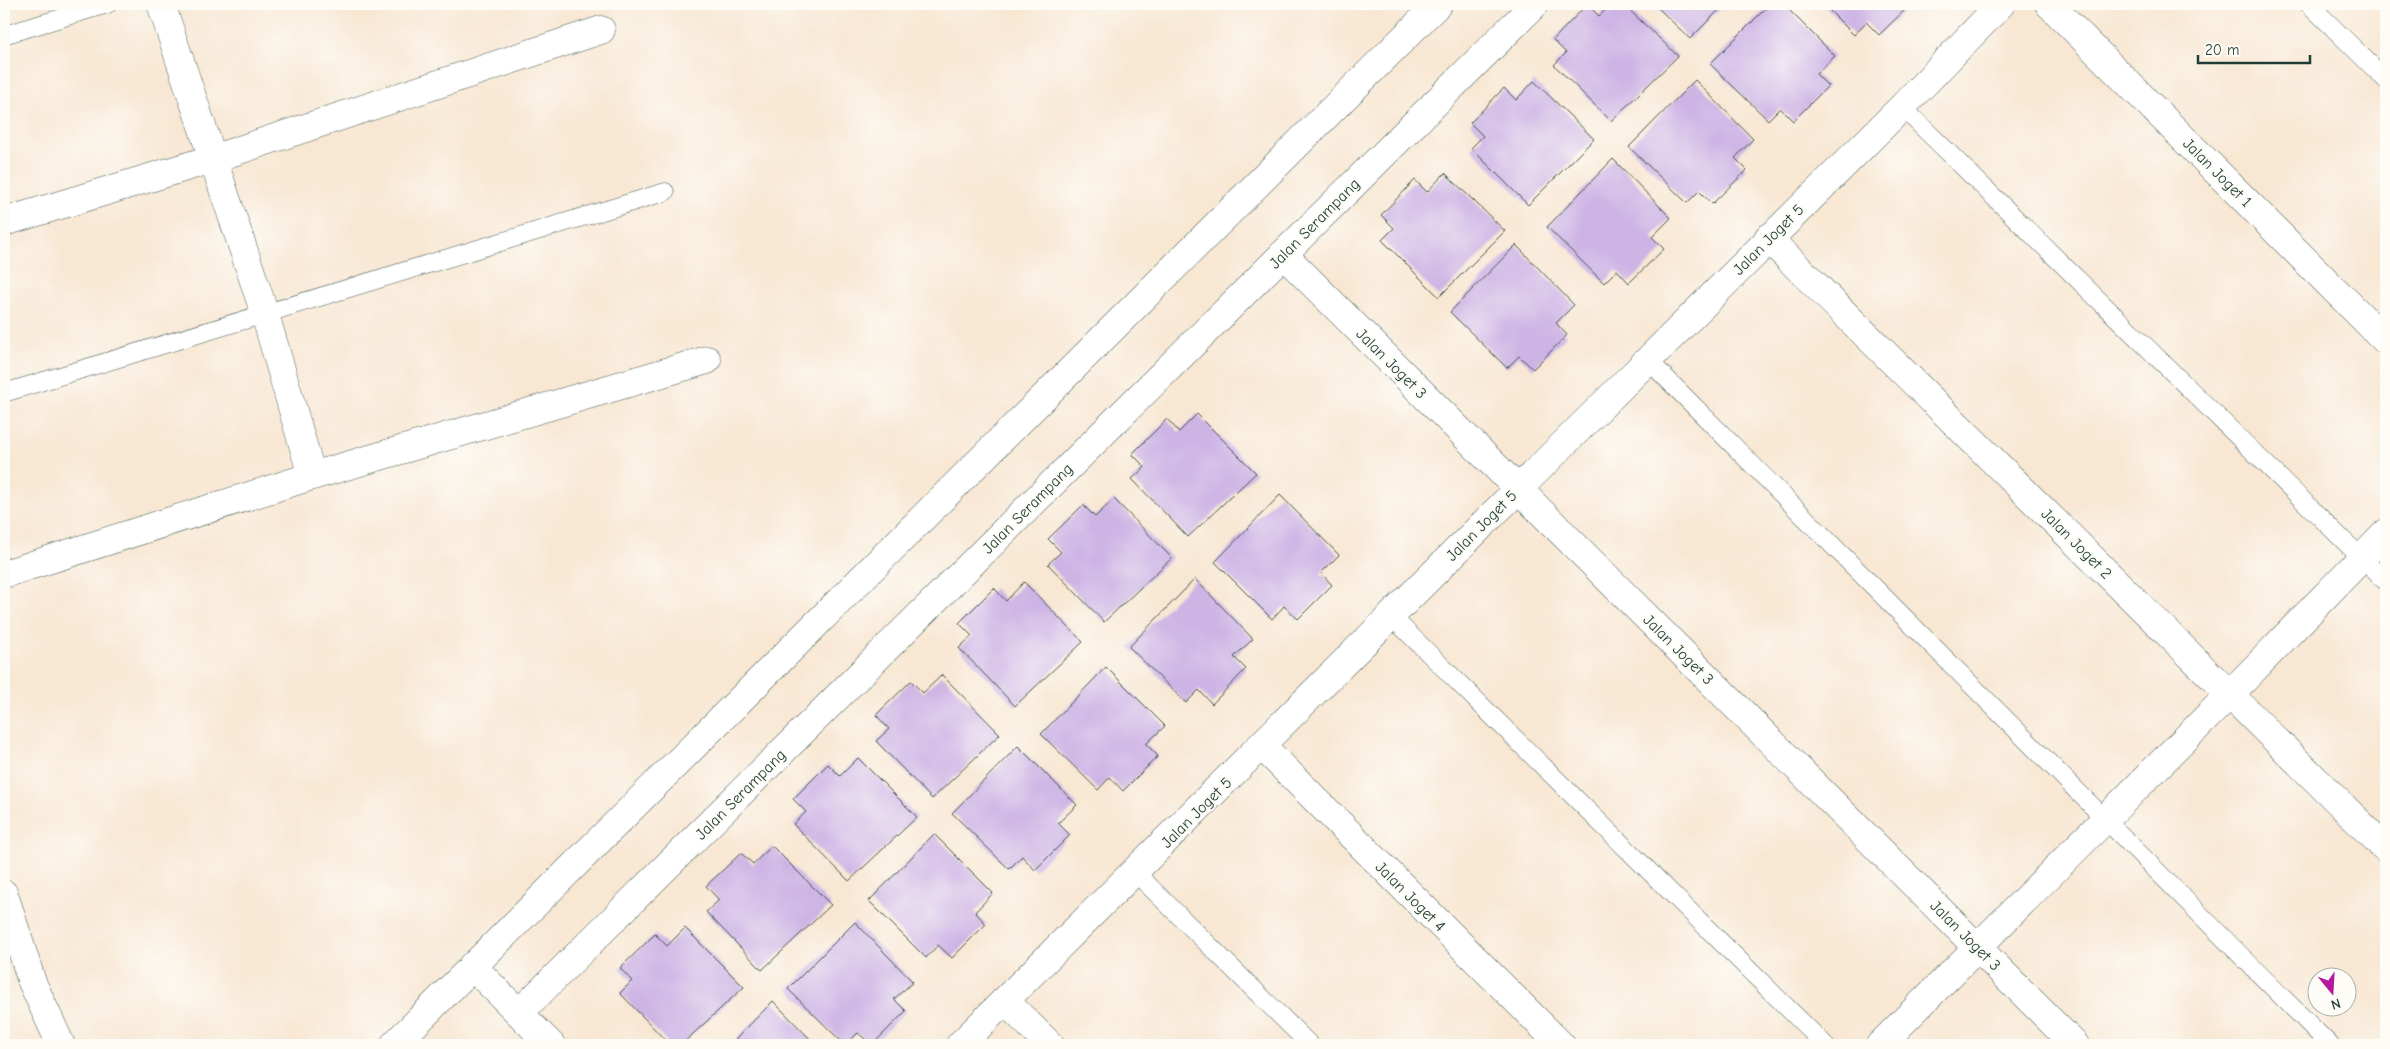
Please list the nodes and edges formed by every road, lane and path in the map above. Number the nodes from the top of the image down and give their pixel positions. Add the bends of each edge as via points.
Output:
1 (108, 4) edge
2 (161, 4) edge
3 (1438, 4) edge
4 (1535, 4) edge
5 (2001, 4) edge
6 (2050, 4) edge
7 (2309, 4) edge
8 (601, 30) dead end
9 (4, 35) edge
10 (2386, 80) edge
11 (1902, 107) junction
12 (212, 158) junction
13 (665, 192) dead end
14 (4, 222) edge
15 (1768, 238) junction
16 (1283, 254) junction
17 (265, 314) junction
18 (2386, 341) edge
19 (1647, 359) junction
20 (707, 360) dead end
21 (4, 393) edge
22 (312, 476) junction
23 (1518, 488) junction
24 (2386, 533) edge
25 (2362, 557) junction
26 (4, 574) edge
27 (2386, 582) edge
28 (1390, 615) junction
29 (2230, 694) junction
30 (1262, 746) junction
31 (2105, 818) junction
32 (2386, 849) edge
33 (1135, 872) junction
34 (4, 894) edge
35 (1979, 948) junction
36 (472, 966) junction
37 (1006, 1001) junction
38 (532, 1034) edge
39 (61, 1045) edge
40 (394, 1045) edge
41 (960, 1045) edge
42 (1050, 1045) edge
43 (1310, 1045) edge
44 (1561, 1045) edge
45 (1825, 1045) edge
46 (1880, 1045) edge
47 (2075, 1045) edge
48 (2330, 1045) edge

1 - 9 lane
2 - 12 street
3 - 36 street
4 - 16 street, Jalan Serampang
5 - 11 street, Jalan Joget 5
6 - 18 street, Jalan Joget 1
7 - 10 lane
8 - 12 street
11 - 15 street, Jalan Joget 5
11 - 25 lane
12 - 14 street
12 - 17 street
13 - 17 lane
15 - 19 street, Jalan Joget 5
15 - 29 street, Jalan Joget 2
16 - 23 street, Jalan Joget 3
16 - 38 street, Jalan Serampang
17 - 21 lane
17 - 22 street
19 - 23 street, Jalan Joget 5
19 - 31 lane
20 - 22 street
22 - 26 street
23 - 28 street, Jalan Joget 5
23 - 35 street, Jalan Joget 3
24 - 25 street
25 - 27 lane
25 - 29 street
28 - 30 street, Jalan Joget 5
28 - 45 lane
29 - 31 street
29 - 32 street, Jalan Joget 2
30 - 33 street, Jalan Joget 5
30 - 44 street, Jalan Joget 4
31 - 35 street
31 - 48 lane
33 - 37 street, Jalan Joget 5
33 - 43 lane
34 - 39 street via 32,982
35 - 46 street
35 - 47 street, Jalan Joget 3
36 - 38 street
36 - 40 street
37 - 41 street, Jalan Joget 5
37 - 42 street

